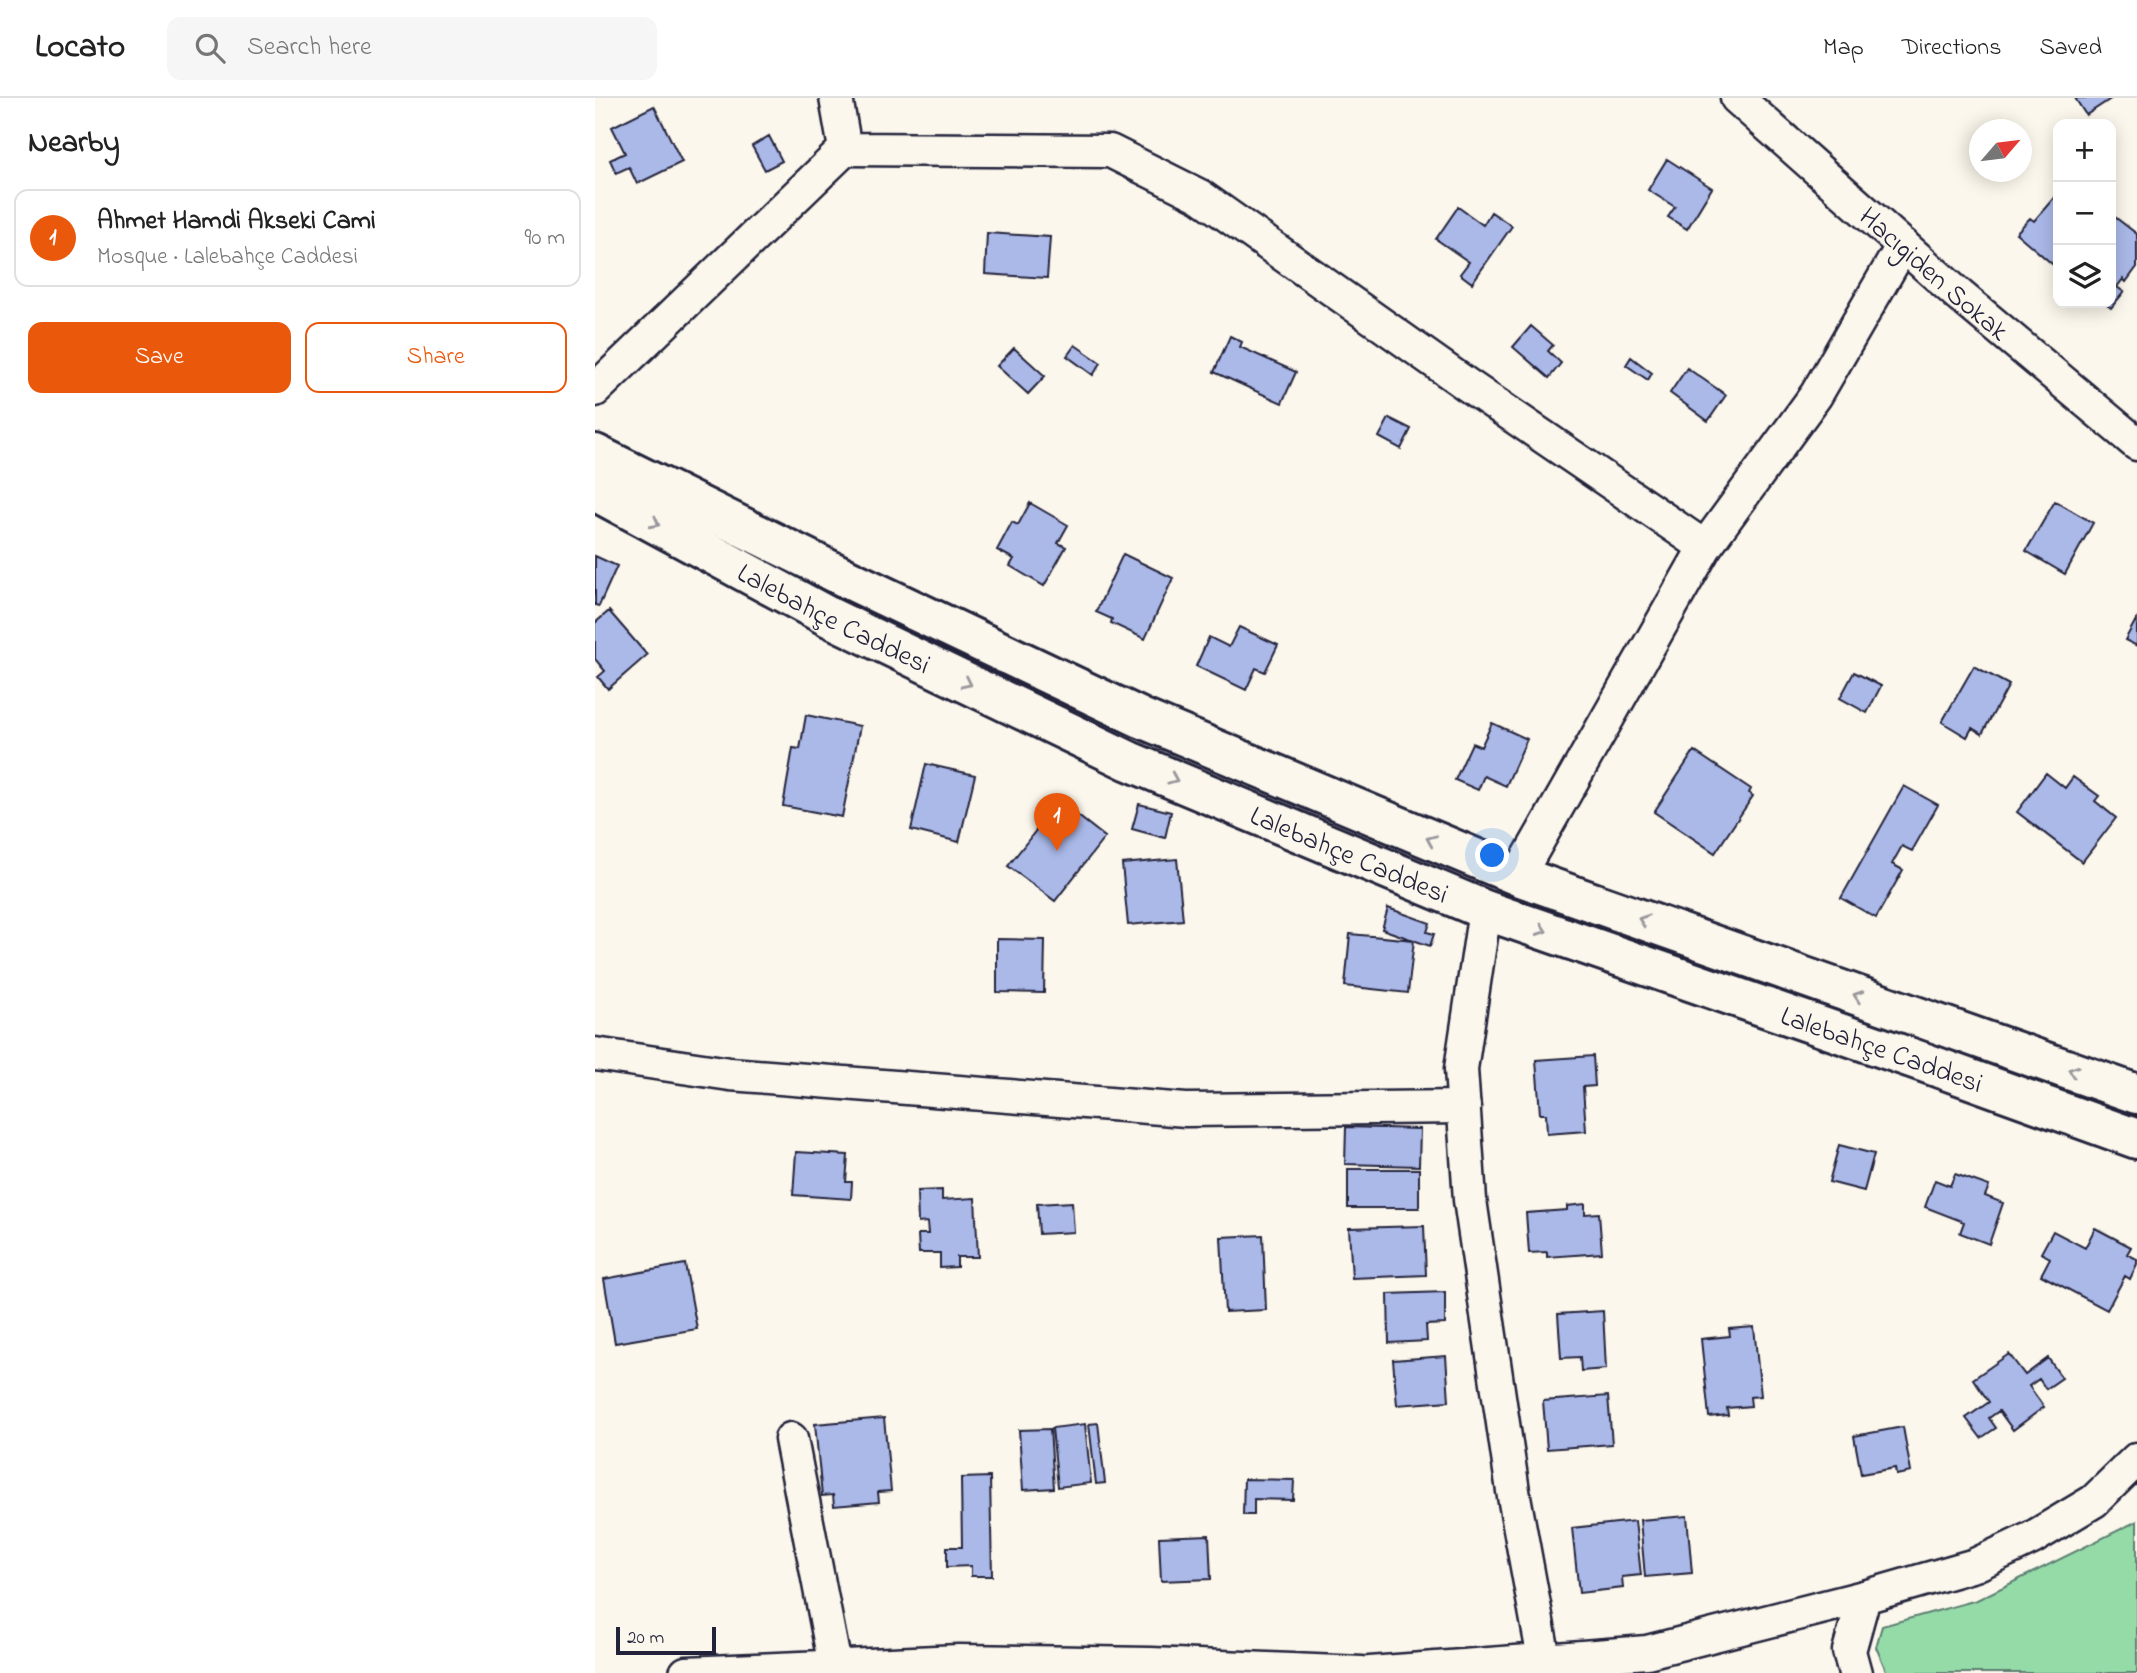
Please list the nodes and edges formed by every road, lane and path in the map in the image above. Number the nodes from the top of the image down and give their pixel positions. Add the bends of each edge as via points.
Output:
1 (836, 98) edge
2 (1737, 98) edge
3 (845, 149) junction
4 (1903, 245) junction
5 (595, 390) edge
6 (2137, 444) edge
7 (595, 454) edge
8 (595, 491) edge
9 (1705, 547) junction
10 (1518, 876) junction
11 (1485, 910) junction
12 (595, 1054) edge
13 (2137, 1094) edge
14 (1464, 1107) junction
15 (2137, 1139) edge
16 (791, 1439) dead end
17 (2137, 1459) edge
18 (1864, 1597) junction
19 (1544, 1659) junction
20 (835, 1665) junction
21 (961, 1667) edge
22 (686, 1673) edge
23 (1362, 1673) edge
24 (1370, 1673) edge
25 (1854, 1673) edge

1 - 3 street
2 - 4 street, Hacıgiden Sokak
3 - 5 street
3 - 9 street via 1109,151 1200,196
4 - 6 street, Hacıgiden Sokak
4 - 9 street via 1816,395
10 -> 7 street, Lalebahçe Caddesi via 1141,718
8 -> 11 street, Lalebahçe Caddesi via 829,617 1129,761
9 - 10 street
13 -> 10 street, Lalebahçe Caddesi
11 - 14 street via 1461,1069
11 -> 15 street, Lalebahçe Caddesi
12 - 14 street via 730,1074 1186,1110
14 - 19 street via 1472,1214 1513,1491
16 - 20 street
17 - 18 street via 2094,1501 2032,1538 1975,1565
18 - 19 street via 1647,1652
18 - 25 street via 1849,1651
19 - 24 street
20 - 21 street
20 - 22 street
21 - 23 street via 1151,1664

